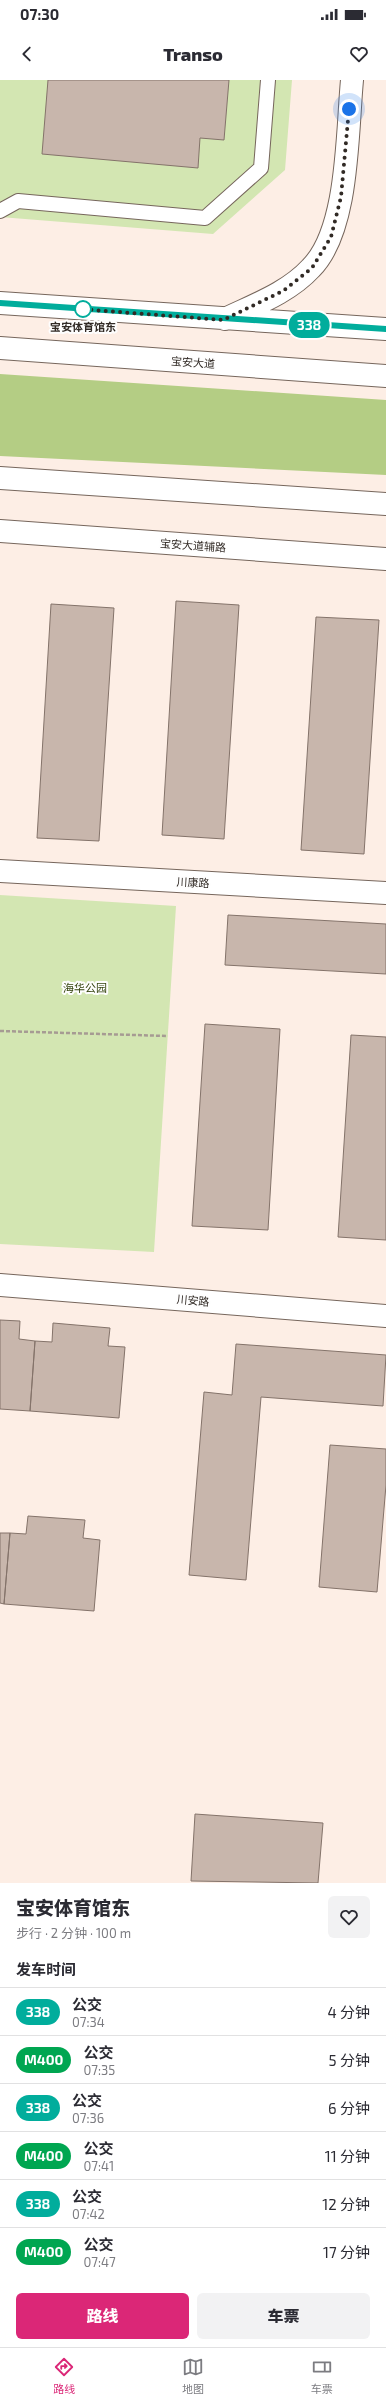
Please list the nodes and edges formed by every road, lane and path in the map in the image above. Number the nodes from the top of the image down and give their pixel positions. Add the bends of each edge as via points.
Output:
1 (268, 80) edge
2 (352, 80) edge
3 (0, 211) edge
4 (0, 303) edge
5 (223, 320) junction
6 (386, 329) edge
7 (0, 348) edge
8 (386, 376) edge
9 (0, 478) edge
10 (386, 504) edge
11 (0, 531) edge
12 (386, 559) edge
13 (0, 871) edge
14 (386, 893) edge
15 (0, 1032) edge
16 (168, 1036) dead end
17 (0, 1285) edge
18 (386, 1316) edge

1 - 3 lane via 261,168 205,218 18,201
2 - 5 main road via 341,197 331,237 312,268 283,291
4 - 5 main road
5 - 6 main road
7 - 8 main road, 宝安大道
9 - 10 main road
11 - 12 main road, 宝安大道辅路
13 - 14 main road, 川康路
15 - 16 path
17 - 18 main road, 川安路

